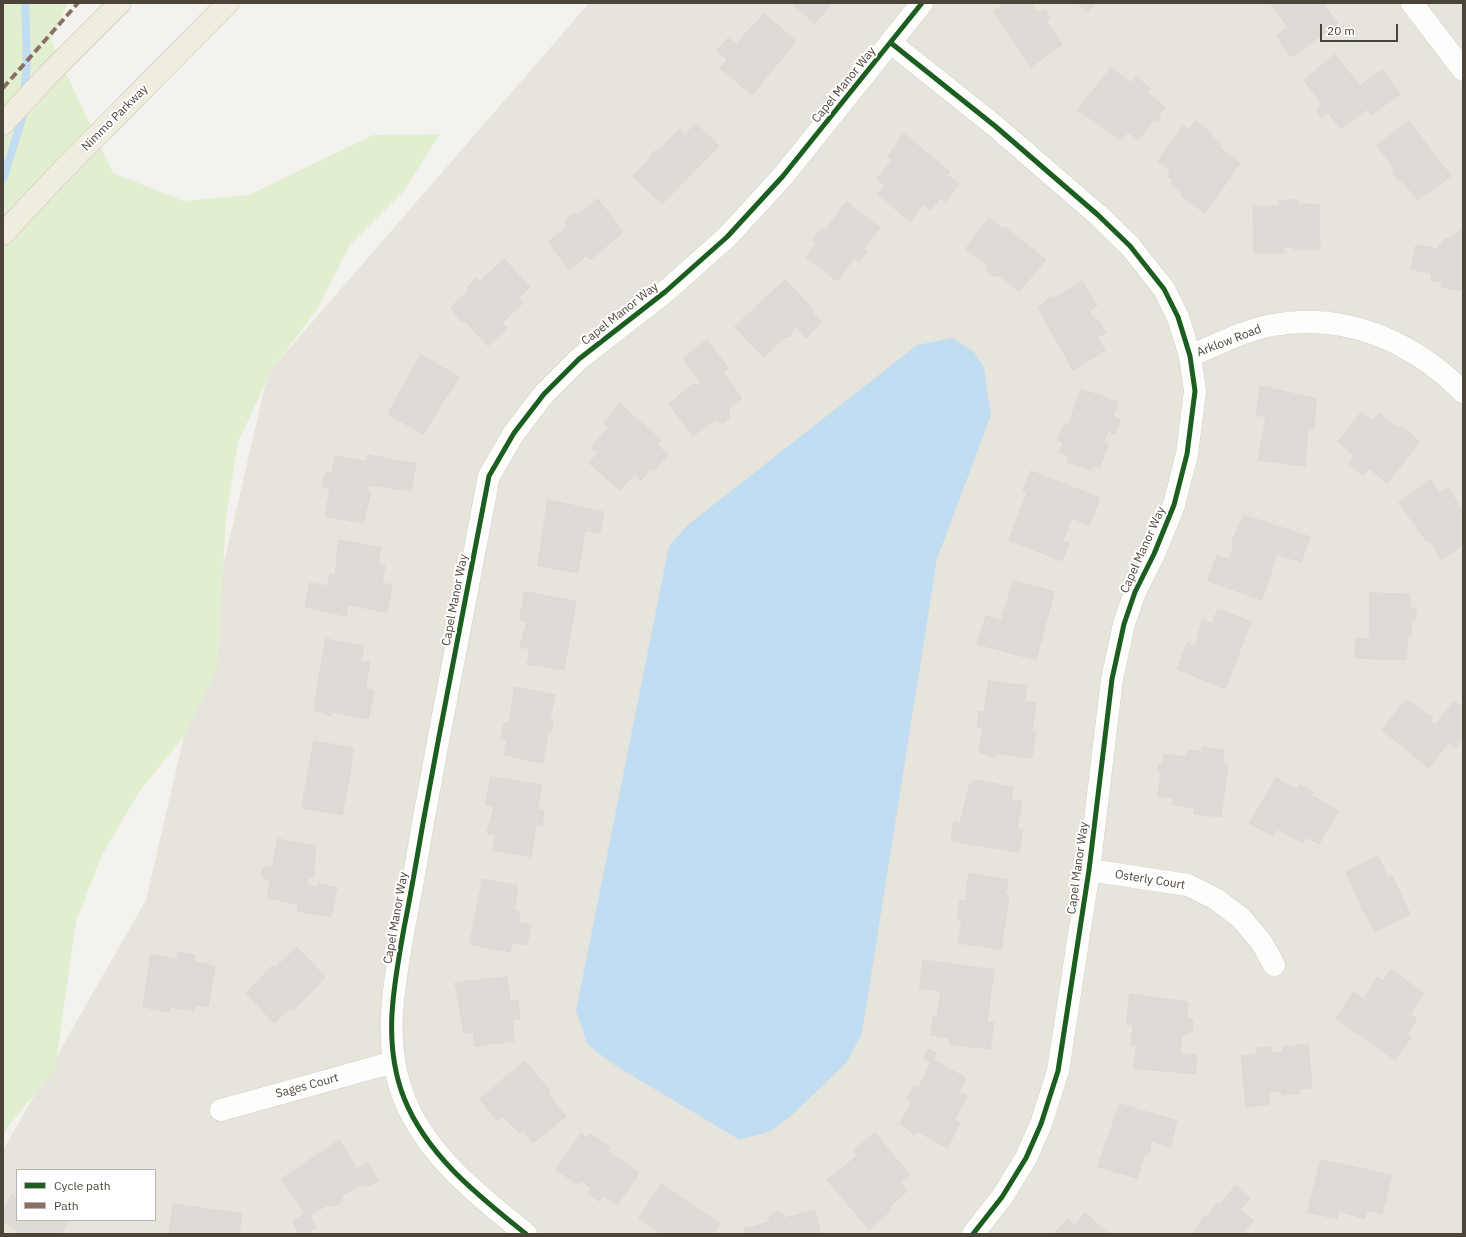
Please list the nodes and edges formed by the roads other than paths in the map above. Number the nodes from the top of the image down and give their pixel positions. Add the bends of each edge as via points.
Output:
1 (120, 3) edge
2 (228, 3) edge
3 (922, 3) edge
4 (1412, 3) edge
5 (891, 43) junction
6 (1463, 70) edge
7 (3, 124) edge
8 (3, 234) edge
9 (1190, 356) junction
10 (1463, 392) edge
11 (1089, 870) junction
12 (1274, 965) dead end
13 (394, 1062) junction
14 (221, 1110) dead end
15 (526, 1234) edge
16 (973, 1234) edge

1 - 7 highway
2 - 8 highway, Nimmo Parkway
3 - 5 street
4 - 6 street
5 - 9 street, Capel Manor Way via 995,126 1130,246 1164,289 1178,317
5 - 13 street, Capel Manor Way via 784,176 727,237 665,292 579,359 544,394 514,433 489,476 392,999
9 - 10 street, Arklow Road via 1247,332 1273,325 1314,322 1341,324 1381,335 1414,351 1444,373
9 - 11 street, Capel Manor Way via 1195,391 1187,454 1174,505 1135,592 1124,624 1112,679
11 - 12 street, Osterly Court via 1188,885 1216,899 1241,918 1262,943
11 - 16 street, Capel Manor Way via 1058,1071 1041,1124 1026,1158 1002,1197
13 - 14 street, Sages Court
13 - 15 street, Capel Manor Way via 404,1098 420,1129 440,1158

